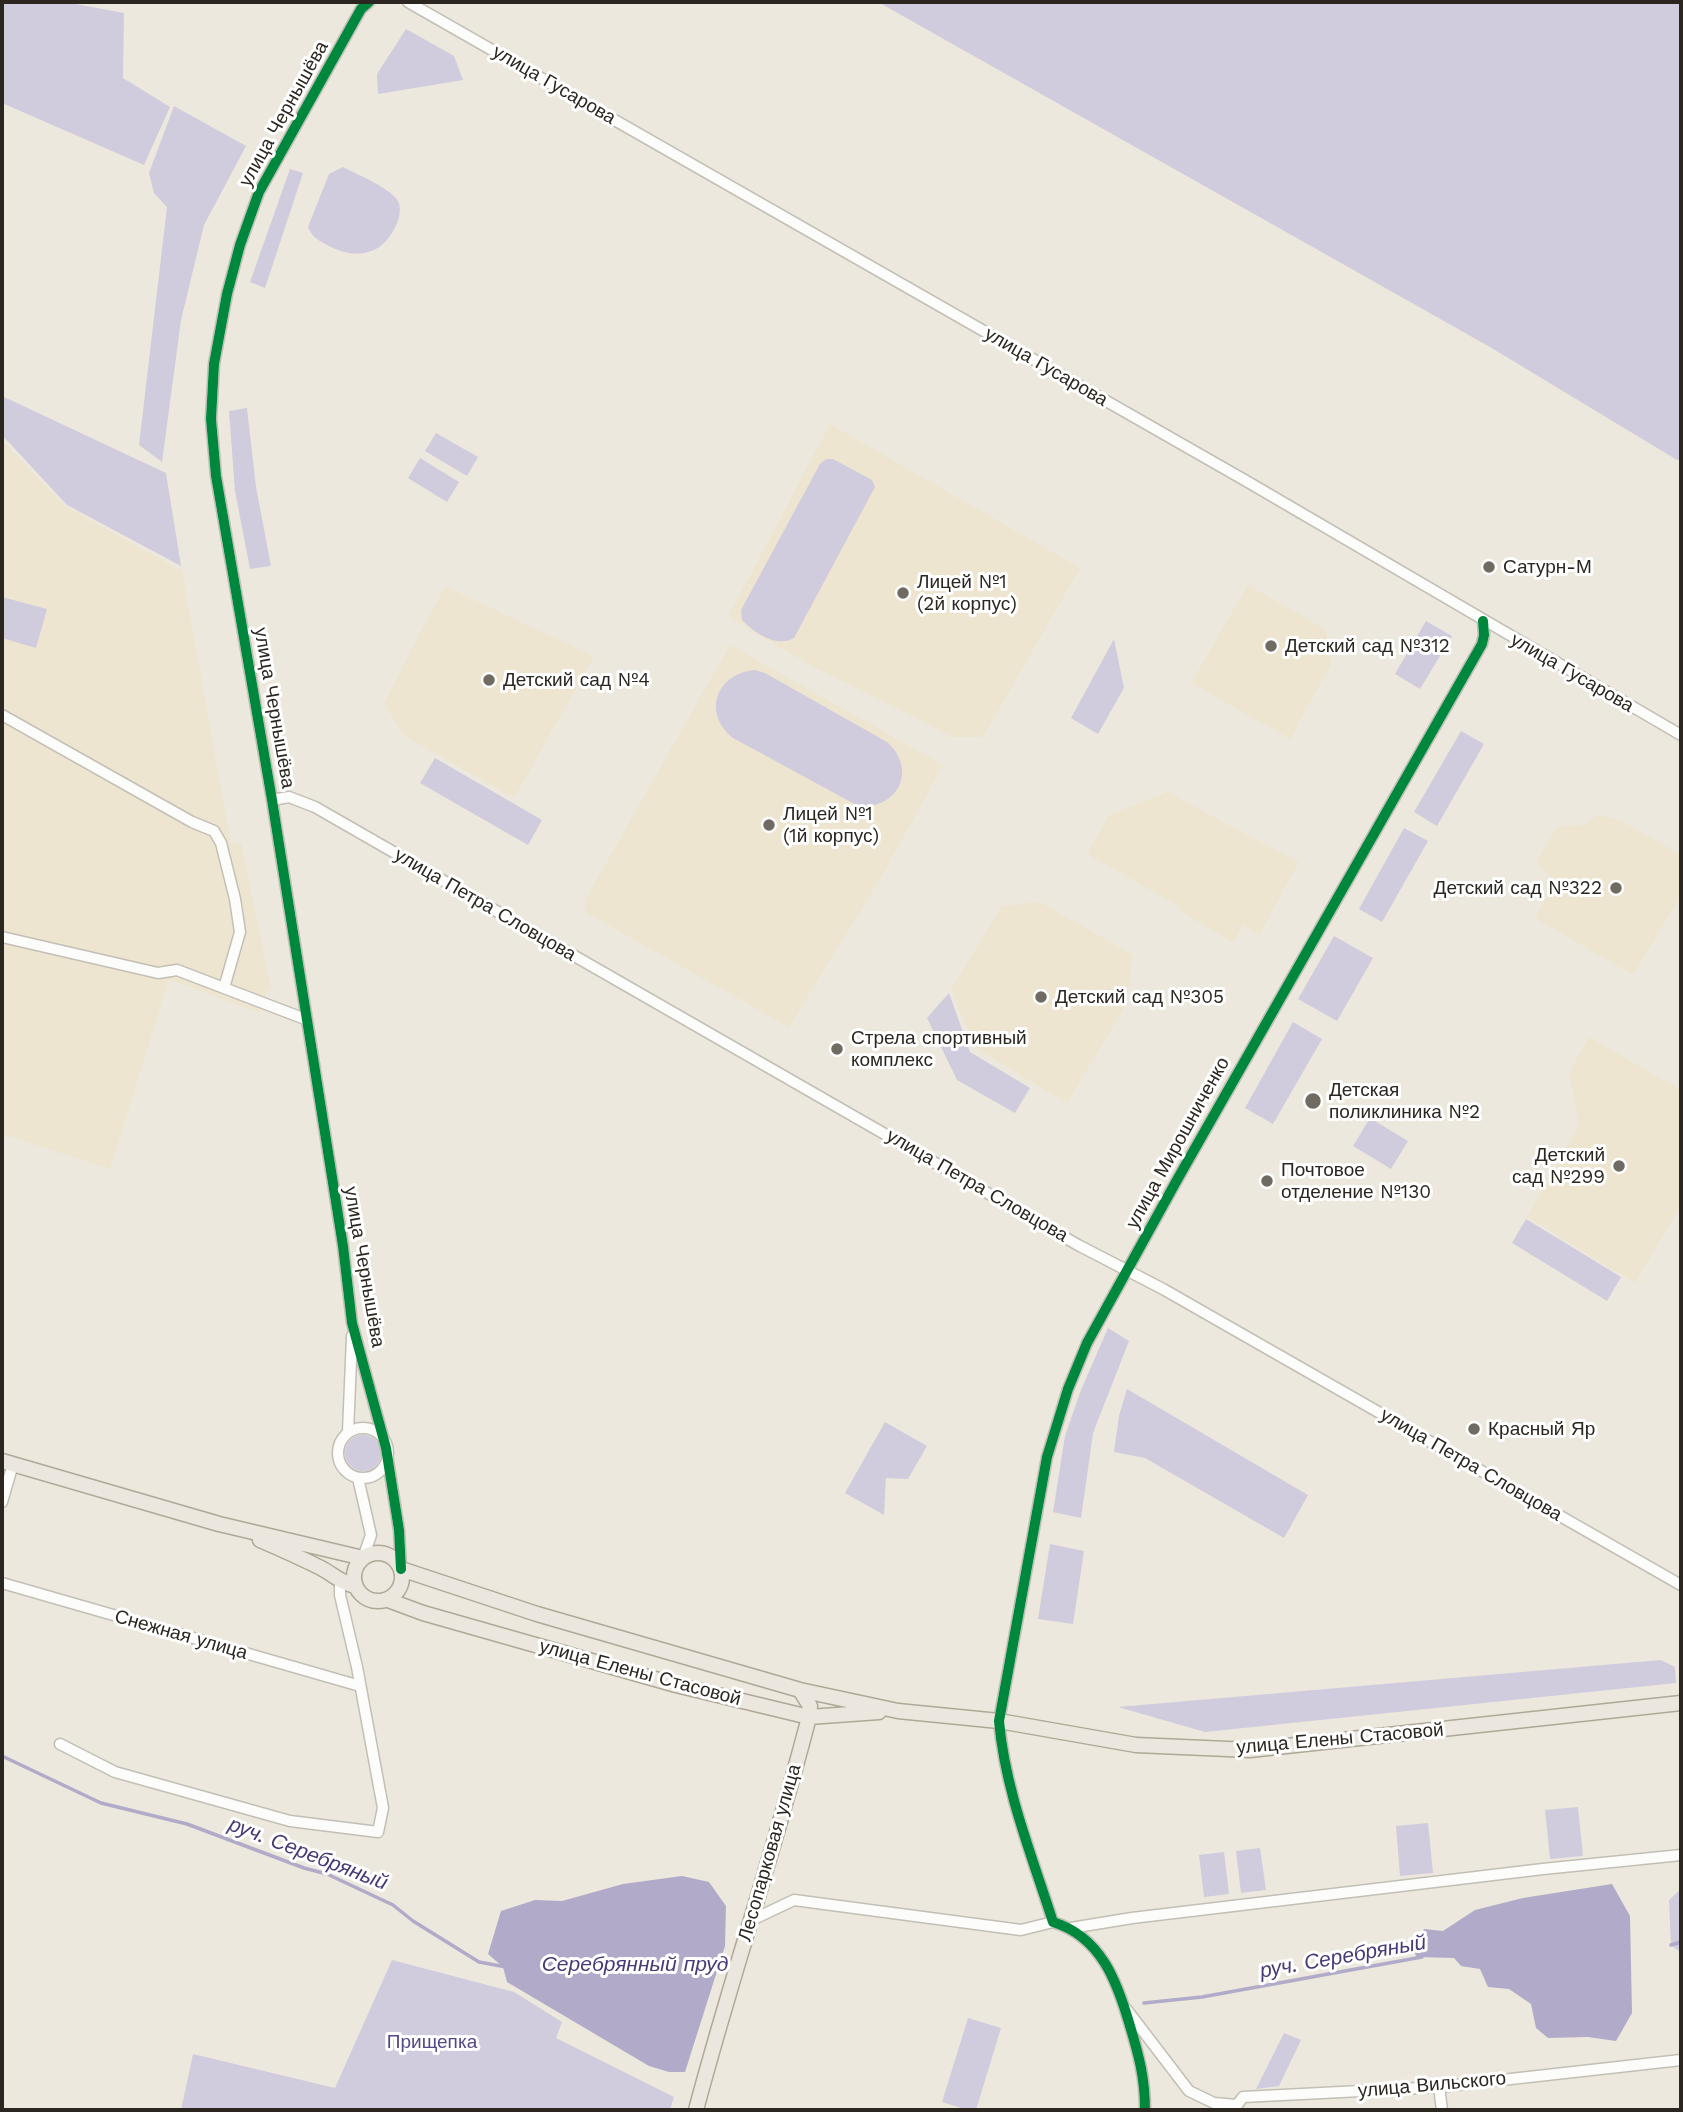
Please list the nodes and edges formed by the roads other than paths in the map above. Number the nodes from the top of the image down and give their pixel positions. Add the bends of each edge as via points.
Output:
1 (369, 2) edge
2 (408, 2) edge
3 (1483, 621) junction
4 (2, 715) edge
5 (1681, 735) edge
6 (272, 800) junction
7 (2, 937) edge
8 (224, 988) junction
9 (305, 1019) junction
10 (1126, 1271) junction
11 (352, 1322) junction
12 (348, 1432) junction
13 (386, 1448) junction
14 (7, 1462) edge
15 (358, 1478) junction
16 (2, 1502) edge
17 (219, 1524) junction
18 (363, 1558) junction
19 (401, 1569) junction
20 (340, 1582) junction
21 (2, 1583) edge
22 (1681, 1585) edge
23 (355, 1586) junction
24 (388, 1600) junction
25 (360, 1686) junction
26 (800, 1690) junction
27 (1681, 1703) edge
28 (898, 1711) junction
29 (809, 1717) junction
30 (999, 1721) junction
31 (60, 1744) dead end
32 (1681, 1855) edge
33 (751, 1920) junction
34 (1053, 1922) junction
35 (1071, 1928) junction
36 (1124, 2004) junction
37 (1681, 2060) edge
38 (1439, 2087) junction
39 (1145, 2106) edge
40 (696, 2110) edge
41 (1442, 2110) edge

1 - 6 street, улица Чернышёва via 259,192 227,294 214,364 211,419 216,477
2 - 3 street, улица Гусарова
3 - 5 street, улица Гусарова
3 - 10 street, улица Мирошниченко via 1485,635 1476,655
4 - 8 street via 214,831 221,843 240,932
6 - 9 street, улица Чернышёва
6 - 10 street, улица Петра Словцова via 289,797 315,807
7 - 8 street via 159,973 177,970
8 - 9 street
9 - 11 street, улица Чернышёва
10 - 22 street, улица Петра Словцова
10 - 30 street, улица Мирошниченко via 1077,1366 1047,1457
11 - 12 street, улица Чернышёва
11 - 13 street, улица Чернышёва
12 - 13 street via 359,1427 374,1429
12 - 15 street, улица Чернышёва via 340,1441 338,1458 346,1472
13 - 15 street via 383,1469 370,1478
13 - 19 street, улица Чернышёва
14 - 16 street
14 - 17 main road
15 - 18 street, улица Чернышёва via 371,1535
17 - 18 main road
17 - 20 main road via 290,1552
18 - 19 main road via 385,1554
18 - 23 main road via 354,1571
19 - 24 main road via 399,1590
19 - 26 main road, улица Елены Стасовой via 537,1614
20 - 23 main road
20 - 25 street
21 - 25 street, Снежная улица
23 - 24 main road via 365,1598
24 - 29 main road, улица Елены Стасовой via 665,1682
25 - 31 street via 383,1808 378,1832 290,1821 115,1772
26 - 28 main road, улица Елены Стасовой
26 - 29 main road via 810,1706
27 - 30 main road, улица Елены Стасовой via 1250,1750 1136,1745
28 - 29 main road, улица Елены Стасовой
28 - 30 main road, улица Елены Стасовой
29 - 33 main road, Лесопарковая улица
30 - 34 street via 1006,1771
32 - 35 street
33 - 34 street via 794,1900 1021,1930
33 - 40 main road, Лесопарковая улица
34 - 35 street
35 - 36 street via 1096,1949
36 - 38 street, улица Вильского via 1189,2091 1214,2103 1237,2105 1243,2097
36 - 39 street via 1144,2071
37 - 38 street, улица Вильского
38 - 41 street

